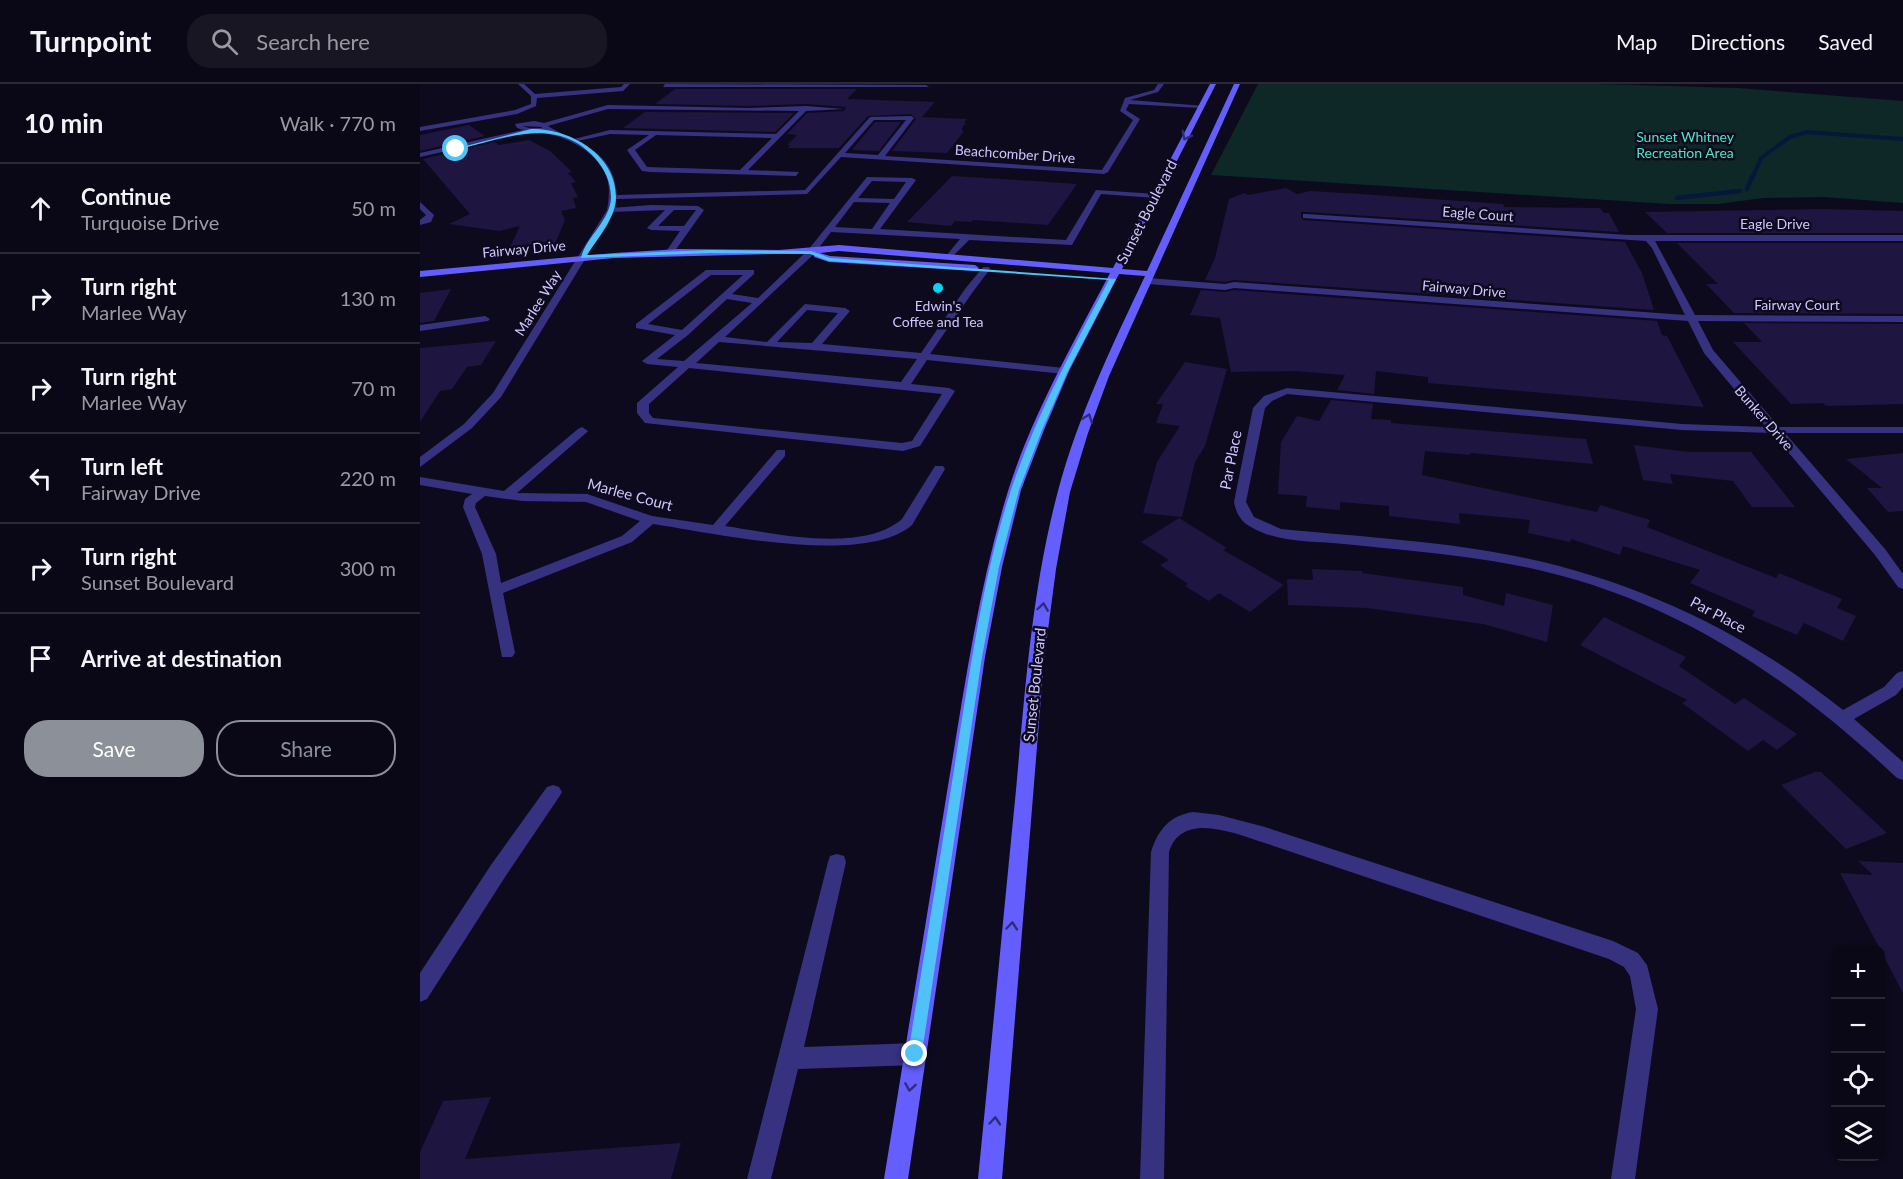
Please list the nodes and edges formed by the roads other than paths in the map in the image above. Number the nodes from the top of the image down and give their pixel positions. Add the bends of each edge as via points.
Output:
1 (521, 84) edge
2 (627, 84) edge
3 (1161, 84) edge
4 (1213, 84) edge
5 (1238, 84) edge
6 (866, 85) edge
7 (776, 86) junction
8 (664, 87) edge
9 (926, 87) dead end
10 (769, 94) dead end
11 (534, 96) junction
12 (652, 102) dead end
13 (761, 102) dead end
14 (1124, 104) junction
15 (646, 107) junction
16 (806, 108) junction
17 (1200, 108) junction
18 (842, 109) dead end
19 (753, 110) junction
20 (545, 128) junction
21 (420, 129) edge
22 (531, 130) junction
23 (653, 135) junction
24 (778, 136) junction
25 (573, 140) junction
26 (420, 155) edge
27 (840, 155) junction
28 (881, 156) junction
29 (740, 174) junction
30 (796, 174) dead end
31 (1156, 196) junction
32 (613, 197) junction
33 (852, 200) junction
34 (896, 201) junction
35 (420, 204) edge
36 (672, 207) junction
37 (611, 210) junction
38 (1306, 216) dead end
39 (420, 223) edge
40 (687, 229) junction
41 (829, 229) junction
42 (875, 230) junction
43 (968, 236) junction
44 (1648, 238) junction
45 (1903, 238) edge
46 (811, 252) junction
47 (669, 253) junction
48 (950, 256) junction
49 (583, 257) junction
50 (986, 269) junction
51 (420, 274) edge
52 (1115, 274) junction
53 (1150, 278) junction
54 (725, 296) junction
55 (760, 301) junction
56 (1691, 318) junction
57 (485, 319) dead end
58 (1903, 319) edge
59 (420, 328) edge
60 (684, 333) junction
61 (718, 339) junction
62 (769, 345) junction
63 (815, 346) junction
64 (924, 357) junction
65 (689, 365) junction
66 (1064, 371) junction
67 (904, 386) junction
68 (1775, 430) junction
69 (1903, 430) edge
70 (582, 431) dead end
71 (781, 453) dead end
72 (420, 463) edge
73 (939, 469) dead end
74 (420, 481) edge
75 (482, 492) junction
76 (507, 495) junction
77 (650, 520) junction
78 (716, 529) junction
79 (1903, 584) edge
80 (496, 591) junction
81 (507, 653) dead end
82 (1903, 677) edge
83 (1844, 717) junction
84 (1903, 773) edge
85 (553, 792) dead end
86 (837, 862) dead end
87 (420, 992) edge
88 (915, 1054) junction
89 (790, 1058) junction
90 (759, 1179) edge
91 (896, 1179) edge
92 (990, 1179) edge
93 (1152, 1179) edge
94 (1623, 1179) edge

1 - 11 street
2 - 11 street via 623,88
3 - 14 street via 1156,91 1130,96
4 - 17 main road, Sunset Boulevard
5 - 53 main road, Sunset Boulevard
6 - 7 street
6 - 9 street
7 - 8 street
7 - 10 street
11 - 21 street via 534,105 518,112
12 - 15 street
13 - 19 street
14 - 17 street
14 - 28 street, Beachcomber Drive via 1125,113 1137,119 1104,172
15 - 19 street
15 - 20 street via 597,108
16 - 18 street
16 - 19 street
16 - 24 street
17 -> 31 main road, Sunset Boulevard
20 - 22 street
20 - 22 street via 534,123 518,124
20 - 25 street, Marlee Way
22 - 26 street
23 - 24 street
23 - 25 street via 610,132
23 - 29 street via 631,150 645,169
24 - 29 street
25 - 32 street, Marlee Way via 590,149 604,164
27 - 28 street, Beachcomber Drive
27 - 28 street via 872,118 911,118
27 - 32 street via 811,190 802,193
29 - 30 street
31 - 43 street via 1099,192 1069,243
31 - 52 main road, Sunset Boulevard
32 - 37 street, Marlee Way
33 - 34 street
33 - 34 street via 870,178 912,180
33 - 41 street
34 - 42 street
35 - 39 street via 430,215
36 - 37 street
36 - 40 street via 700,210
36 - 40 street via 651,228
37 - 49 street, Marlee Way
38 - 44 street, Eagle Court
40 - 47 street
41 - 42 street
41 - 46 street
42 - 43 street
43 - 48 street
44 - 45 street, Eagle Drive
44 - 56 street, Bunker Drive
46 - 47 main road, Fairway Drive
46 - 48 main road, Fairway Drive via 839,248
46 - 50 main road, Fairway Drive via 829,259
46 - 55 street
47 - 49 main road, Fairway Drive
48 - 52 main road, Fairway Drive
49 - 51 main road, Fairway Drive
49 - 72 street, Marlee Way via 488,406 456,437
50 - 52 main road, Fairway Drive
50 - 64 street
52 - 53 main road
52 - 66 main road, Sunset Boulevard
53 - 56 street, Fairway Drive via 1225,287
92 -> 53 main road, Sunset Boulevard via 1036,660 1049,569 1064,492 1082,433
54 - 55 street
54 - 60 street
54 - 60 street via 751,272 709,272 640,326
55 - 61 street
56 - 58 street, Fairway Court
56 - 68 street, Bunker Drive via 1708,351
57 - 59 street
60 - 65 street via 647,361
61 - 62 street
61 - 65 street
62 - 63 street
62 - 63 street via 805,306 845,311
63 - 64 street
64 - 66 street
64 - 67 street
65 - 67 street
65 - 67 street via 643,403 643,413 649,421 903,447 916,443 949,391
66 - 88 main road, Sunset Boulevard via 1015,490 995,567 977,657
68 - 69 street, Par Place
68 - 79 street, Bunker Drive
68 - 83 street, Par Place via 1682,427 1287,391 1263,400 1258,408 1241,512 1249,522 1281,533 1504,559 1615,586 1727,639 1806,688
70 - 76 street
71 - 78 street
73 - 78 street, Marlee Court via 907,522 899,529 866,540 801,541
74 - 75 street, Marlee Court
75 - 76 street, Marlee Court
75 - 80 street via 469,507 489,554
76 - 77 street, Marlee Court via 587,498
77 - 78 street, Marlee Court
77 - 80 street via 627,539
80 - 81 street
82 - 83 street via 1890,691
83 - 84 street, Par Place
85 - 87 street
86 - 89 street
88 - 89 street
88 -> 91 main road, Sunset Boulevard
89 - 90 street
93 - 94 street via 1160,852 1169,832 1192,820 1233,826 1631,960 1640,972 1647,1009

